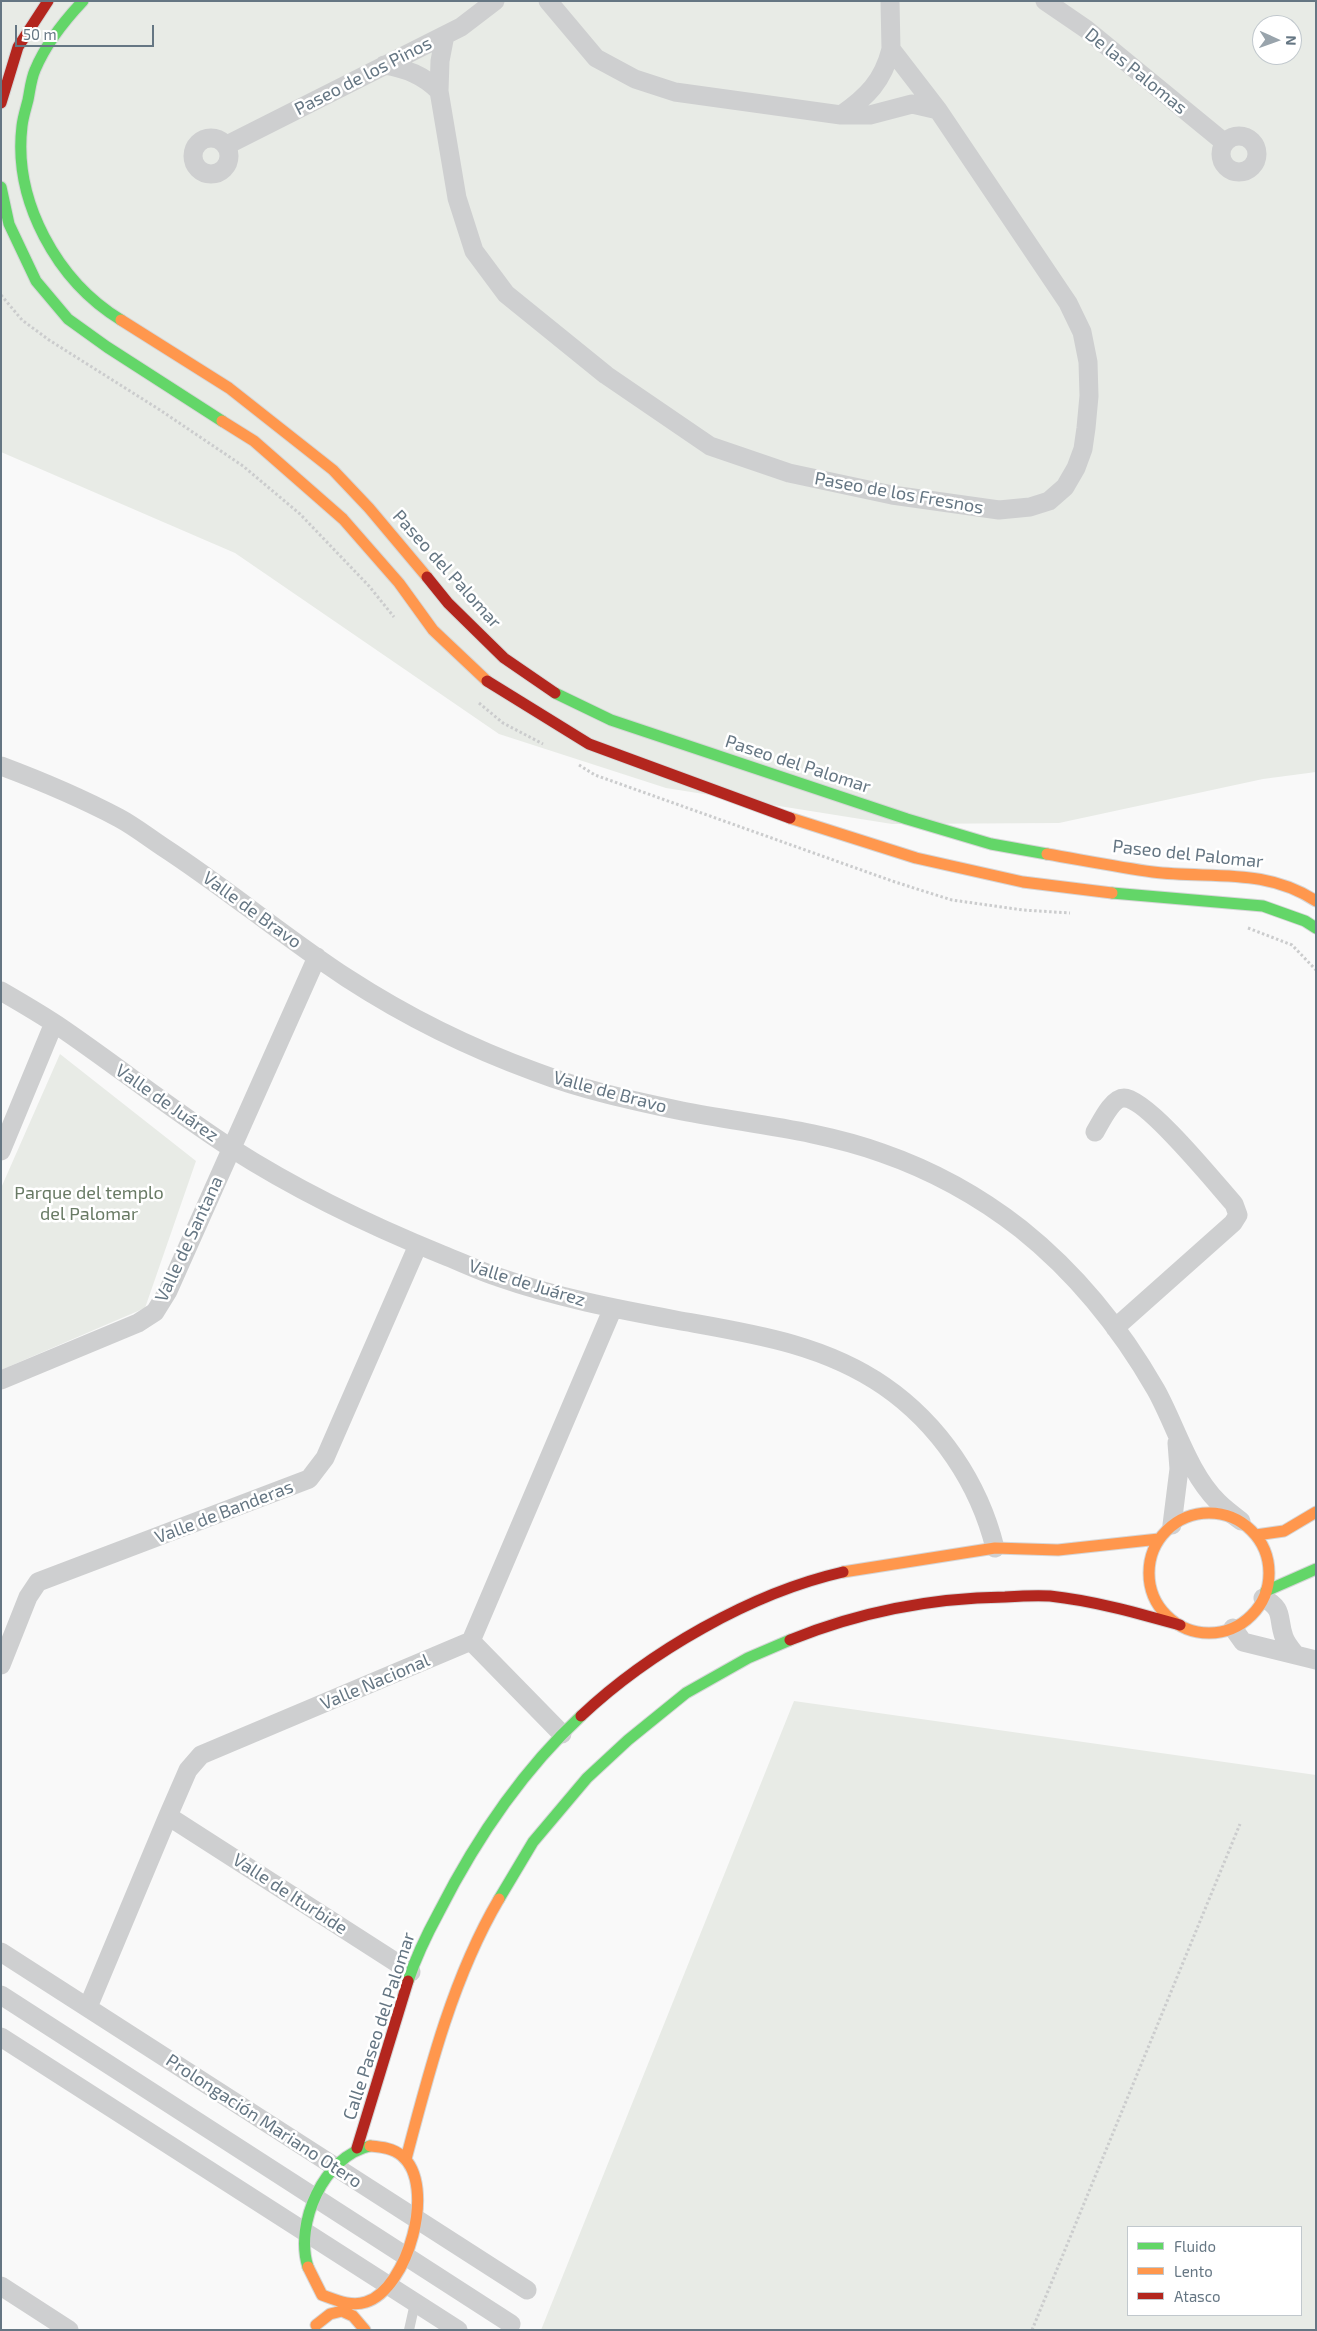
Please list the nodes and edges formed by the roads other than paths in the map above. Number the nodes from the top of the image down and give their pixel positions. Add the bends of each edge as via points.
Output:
1 (48, 1) edge
2 (83, 1) edge
3 (495, 1) edge
4 (548, 1) edge
5 (890, 1) edge
6 (1045, 1) edge
7 (445, 35) junction
8 (891, 49) junction
9 (384, 65) junction
10 (439, 91) junction
11 (1, 103) edge
12 (938, 110) junction
13 (841, 115) junction
14 (1225, 143) dead end
15 (226, 145) dead end
16 (1, 186) edge
17 (194, 366) junction
18 (179, 393) junction
19 (408, 575) junction
20 (1, 766) edge
21 (1154, 884) junction
22 (1316, 902) edge
23 (1316, 928) edge
24 (317, 957) junction
25 (1, 991) edge
26 (54, 1023) junction
27 (1095, 1132) dead end
28 (231, 1148) junction
29 (1, 1151) edge
30 (418, 1245) junction
31 (613, 1308) junction
32 (1115, 1328) junction
33 (1, 1380) edge
34 (1175, 1431) junction
35 (1316, 1512) edge
36 (1241, 1521) junction
37 (1172, 1525) junction
38 (1256, 1535) junction
39 (1159, 1540) junction
40 (995, 1548) junction
41 (1316, 1569) edge
42 (1265, 1594) junction
43 (1180, 1625) junction
44 (1233, 1628) junction
45 (471, 1641) junction
46 (1295, 1654) junction
47 (1316, 1660) edge
48 (1, 1664) edge
49 (562, 1734) junction
50 (168, 1816) junction
51 (1, 1952) edge
52 (412, 1972) junction
53 (1, 1995) edge
54 (88, 2008) junction
55 (1, 2037) edge
56 (357, 2148) junction
57 (406, 2159) junction
58 (335, 2166) junction
59 (314, 2197) junction
60 (416, 2219) junction
61 (304, 2231) junction
62 (407, 2257) junction
63 (314, 2283) junction
64 (388, 2285) junction
65 (1, 2286) edge
66 (527, 2290) dead end
67 (415, 2302) junction
68 (372, 2315) edge
69 (511, 2324) dead end
70 (316, 2327) edge
71 (69, 2330) edge
72 (365, 2330) edge
73 (409, 2330) edge
74 (458, 2330) edge

1 - 11 street via 18,47
2 - 17 street, Paseo del Palomar via 66,19 33,79 22,126 22,159 32,206 39,229 77,284 117,318
3 - 7 street, Paseo de los Pinos
4 - 13 street via 596,58 635,79 675,92
5 - 8 street
6 - 14 street, De las Palomas via 1086,30
7 - 9 street, Paseo de los Pinos
7 - 10 street, Paseo de los Fresnos
8 - 12 street, Paseo de los Fresnos
8 - 13 street via 886,67 875,86 862,101
9 - 10 street via 416,73
9 - 15 street, Paseo de los Pinos
10 - 12 street, Paseo de los Fresnos via 457,198 474,251 506,294 606,375 710,446 789,473 892,495 989,509 1030,507 1049,501 1065,487 1083,449 1089,396 1088,362 1082,332 1068,303
12 - 13 street via 912,104 870,115
16 - 18 street, Paseo del Palomar via 9,224 36,281 68,319
17 - 18 street
17 - 19 street, Paseo del Palomar via 251,405 333,470 369,508
18 - 19 street, Paseo del Palomar via 254,441
19 - 21 street, Paseo del Palomar via 448,603 504,658 560,696 612,720 818,794 991,844
19 - 21 street, Paseo del Palomar via 432,630 485,679 589,744 916,858 1023,882 1083,891
20 - 24 street, Valle de Bravo via 121,819 200,871
21 - 22 street, Paseo del Palomar via 1263,878 1301,891
21 - 23 street, Paseo del Palomar via 1263,906
24 - 28 street, Valle de Santana
24 - 32 street, Valle de Bravo via 411,1017 459,1041 538,1073 674,1109 834,1139 882,1152 930,1173 992,1207 1021,1229 1071,1275
25 - 26 street, Valle de Juárez
26 - 28 street, Valle de Juárez
26 - 29 street
27 - 32 street via 1115,1101 1124,1098 1136,1102 1163,1124 1234,1204 1238,1215 1233,1224
28 - 30 street, Valle de Juárez via 322,1202
28 - 33 street, Valle de Santana via 168,1291 155,1312 138,1323
30 - 31 street, Valle de Juárez via 498,1277
30 - 48 street, Valle de Banderas via 325,1458 309,1479 38,1582 28,1597
31 - 40 street, Valle de Juárez via 776,1338 812,1349 884,1386 936,1432 955,1457 989,1523
31 - 45 street
32 - 34 street, Valle de Bravo via 1157,1393
34 - 36 street, Valle de Bravo via 1216,1501
34 - 37 street, Valle de Bravo via 1180,1469
35 - 38 street via 1284,1531
36 - 37 street via 1218,1513 1194,1514
36 - 38 street
37 - 39 street
38 - 42 street via 1266,1552 1269,1572
39 - 40 street, Calle Paseo del Palomar via 1058,1550
39 - 43 street via 1151,1558 1154,1596 1165,1613
40 - 49 street, Calle Paseo del Palomar via 818,1578 731,1614 662,1652 595,1703
41 - 42 street
42 - 44 street via 1248,1619
42 - 46 street via 1280,1613 1284,1638
43 - 44 street via 1200,1632
43 - 57 street via 1104,1604 1048,1596 982,1597 898,1606 825,1626 748,1658 686,1693 587,1778 533,1842 464,1967 422,2097
44 - 46 street via 1243,1642
45 - 49 street
45 - 50 street, Valle Nacional via 201,1755 188,1770
46 - 47 street
49 - 52 street, Calle Paseo del Palomar via 504,1804 458,1874 425,1938
50 - 52 street, Valle de Iturbide
50 - 54 street, Valle Nacional
51 - 54 street, Prolongación Mariano Otero
52 - 56 street, Calle Paseo del Palomar
53 - 59 street, Prolongación Mariano Otero
54 - 58 street, Prolongación Mariano Otero
55 - 61 street
56 - 57 street via 385,2147
56 - 58 street
57 - 60 street via 417,2190
58 - 59 street
58 - 60 street, Prolongación Mariano Otero
59 - 61 street
59 - 62 street, Prolongación Mariano Otero
60 - 62 street
60 - 66 street, Prolongación Mariano Otero
61 - 63 street via 306,2260
61 - 64 street
62 - 64 street
62 - 69 street, Prolongación Mariano Otero
63 - 68 street via 322,2295 358,2304
63 - 70 street
64 - 67 street
64 - 68 street
65 - 71 street
67 - 73 lane
67 - 74 street
70 - 72 street via 331,2311 345,2310 356,2317

